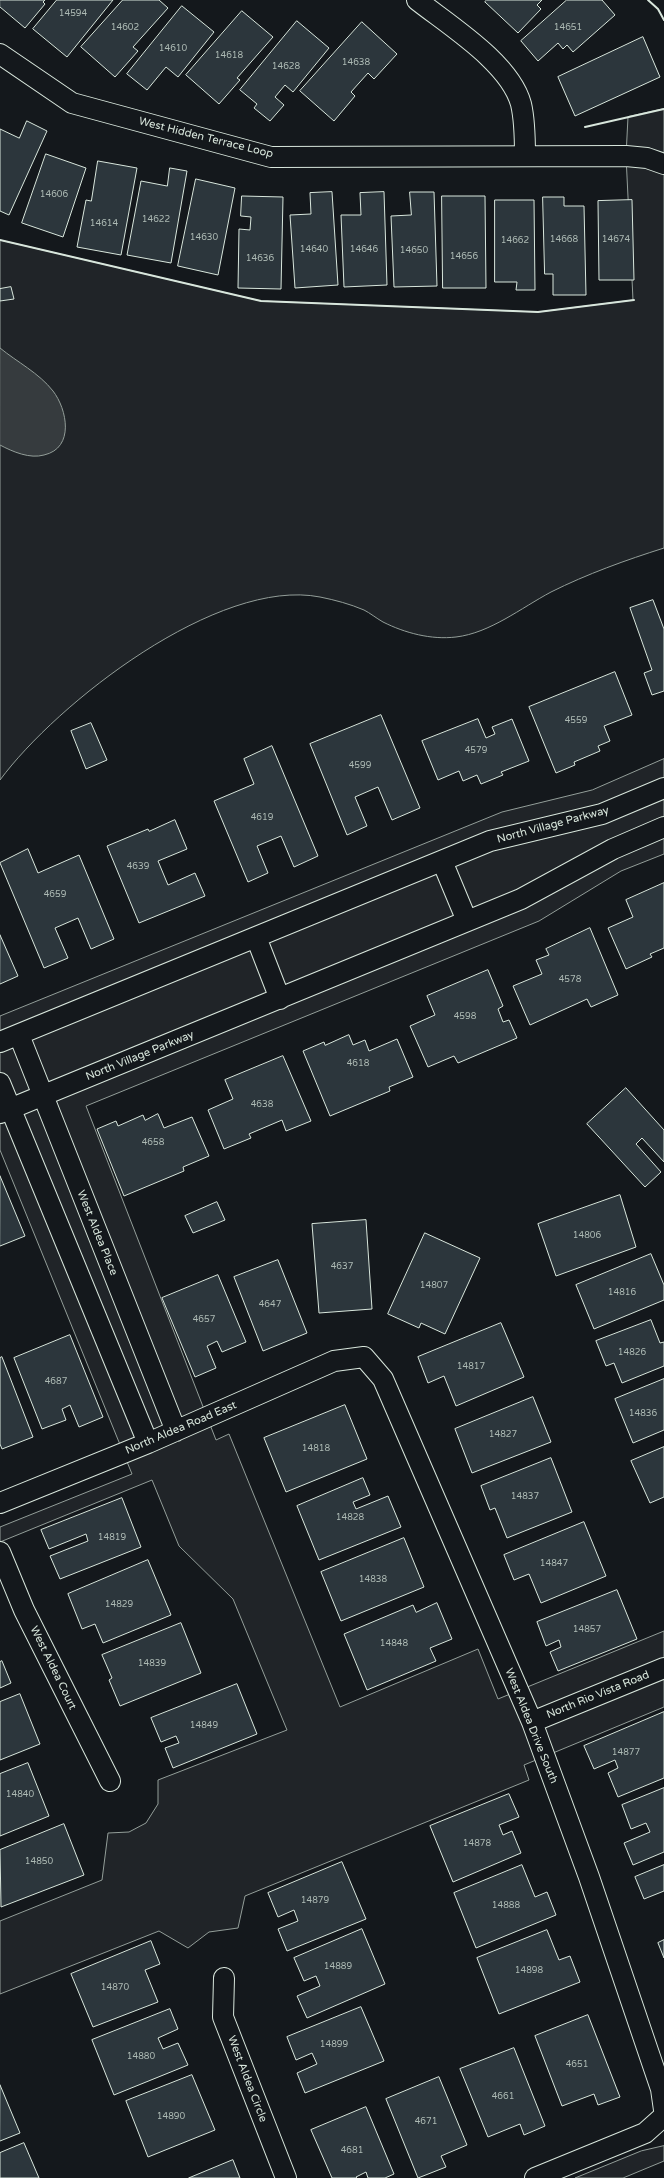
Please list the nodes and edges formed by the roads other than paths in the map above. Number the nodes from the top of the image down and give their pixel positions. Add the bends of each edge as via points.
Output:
1 (417, 0) edge
2 (0, 54) edge
3 (525, 156) junction
4 (664, 164) edge
5 (664, 788) edge
6 (664, 828) edge
7 (442, 861) junction
8 (467, 921) junction
9 (256, 937) junction
10 (280, 998) junction
11 (19, 1034) junction
12 (0, 1042) edge
13 (0, 1083) edge
14 (43, 1096) junction
15 (5, 1111) edge
16 (364, 1357) joint
17 (176, 1430) junction
18 (148, 1443) junction
19 (0, 1503) edge
20 (0, 1552) edge
21 (664, 1668) edge
22 (532, 1722) junction
23 (110, 1781) dead end
24 (224, 1978) dead end
25 (664, 2110) edge
26 (664, 2116) edge
27 (286, 2178) edge
28 (535, 2178) edge

1 - 3 street via 495,62 506,74 521,104
2 - 3 street, West Hidden Terrace Loop via 72,103 271,157
3 - 4 street, West Hidden Terrace Loop via 626,156 647,158
5 - 7 street, North Village Parkway via 602,814 490,841
6 - 8 street, North Village Parkway via 613,850 521,899
7 - 8 street
7 - 9 street, North Village Parkway
8 - 10 street, North Village Parkway
9 - 10 street
9 - 11 street, North Village Parkway
10 - 14 street, North Village Parkway
11 - 12 street, North Village Parkway
11 - 14 street, West Aldea Place
13 - 15 street
14 - 15 street, North Village Parkway
14 - 17 street, West Aldea Place
15 - 18 street
16 - 17 street, North Aldea Road East via 334,1361
16 - 22 street, West Aldea Drive South via 383,1379
17 - 18 street, North Aldea Road East
18 - 19 street, North Aldea Road East
20 - 23 street, West Aldea Court via 24,1610
21 - 22 street, North Rio Vista Road
22 - 25 street, West Aldea Drive South via 661,2089
24 - 27 street, West Aldea Circle via 223,2017
26 - 28 street via 645,2133

